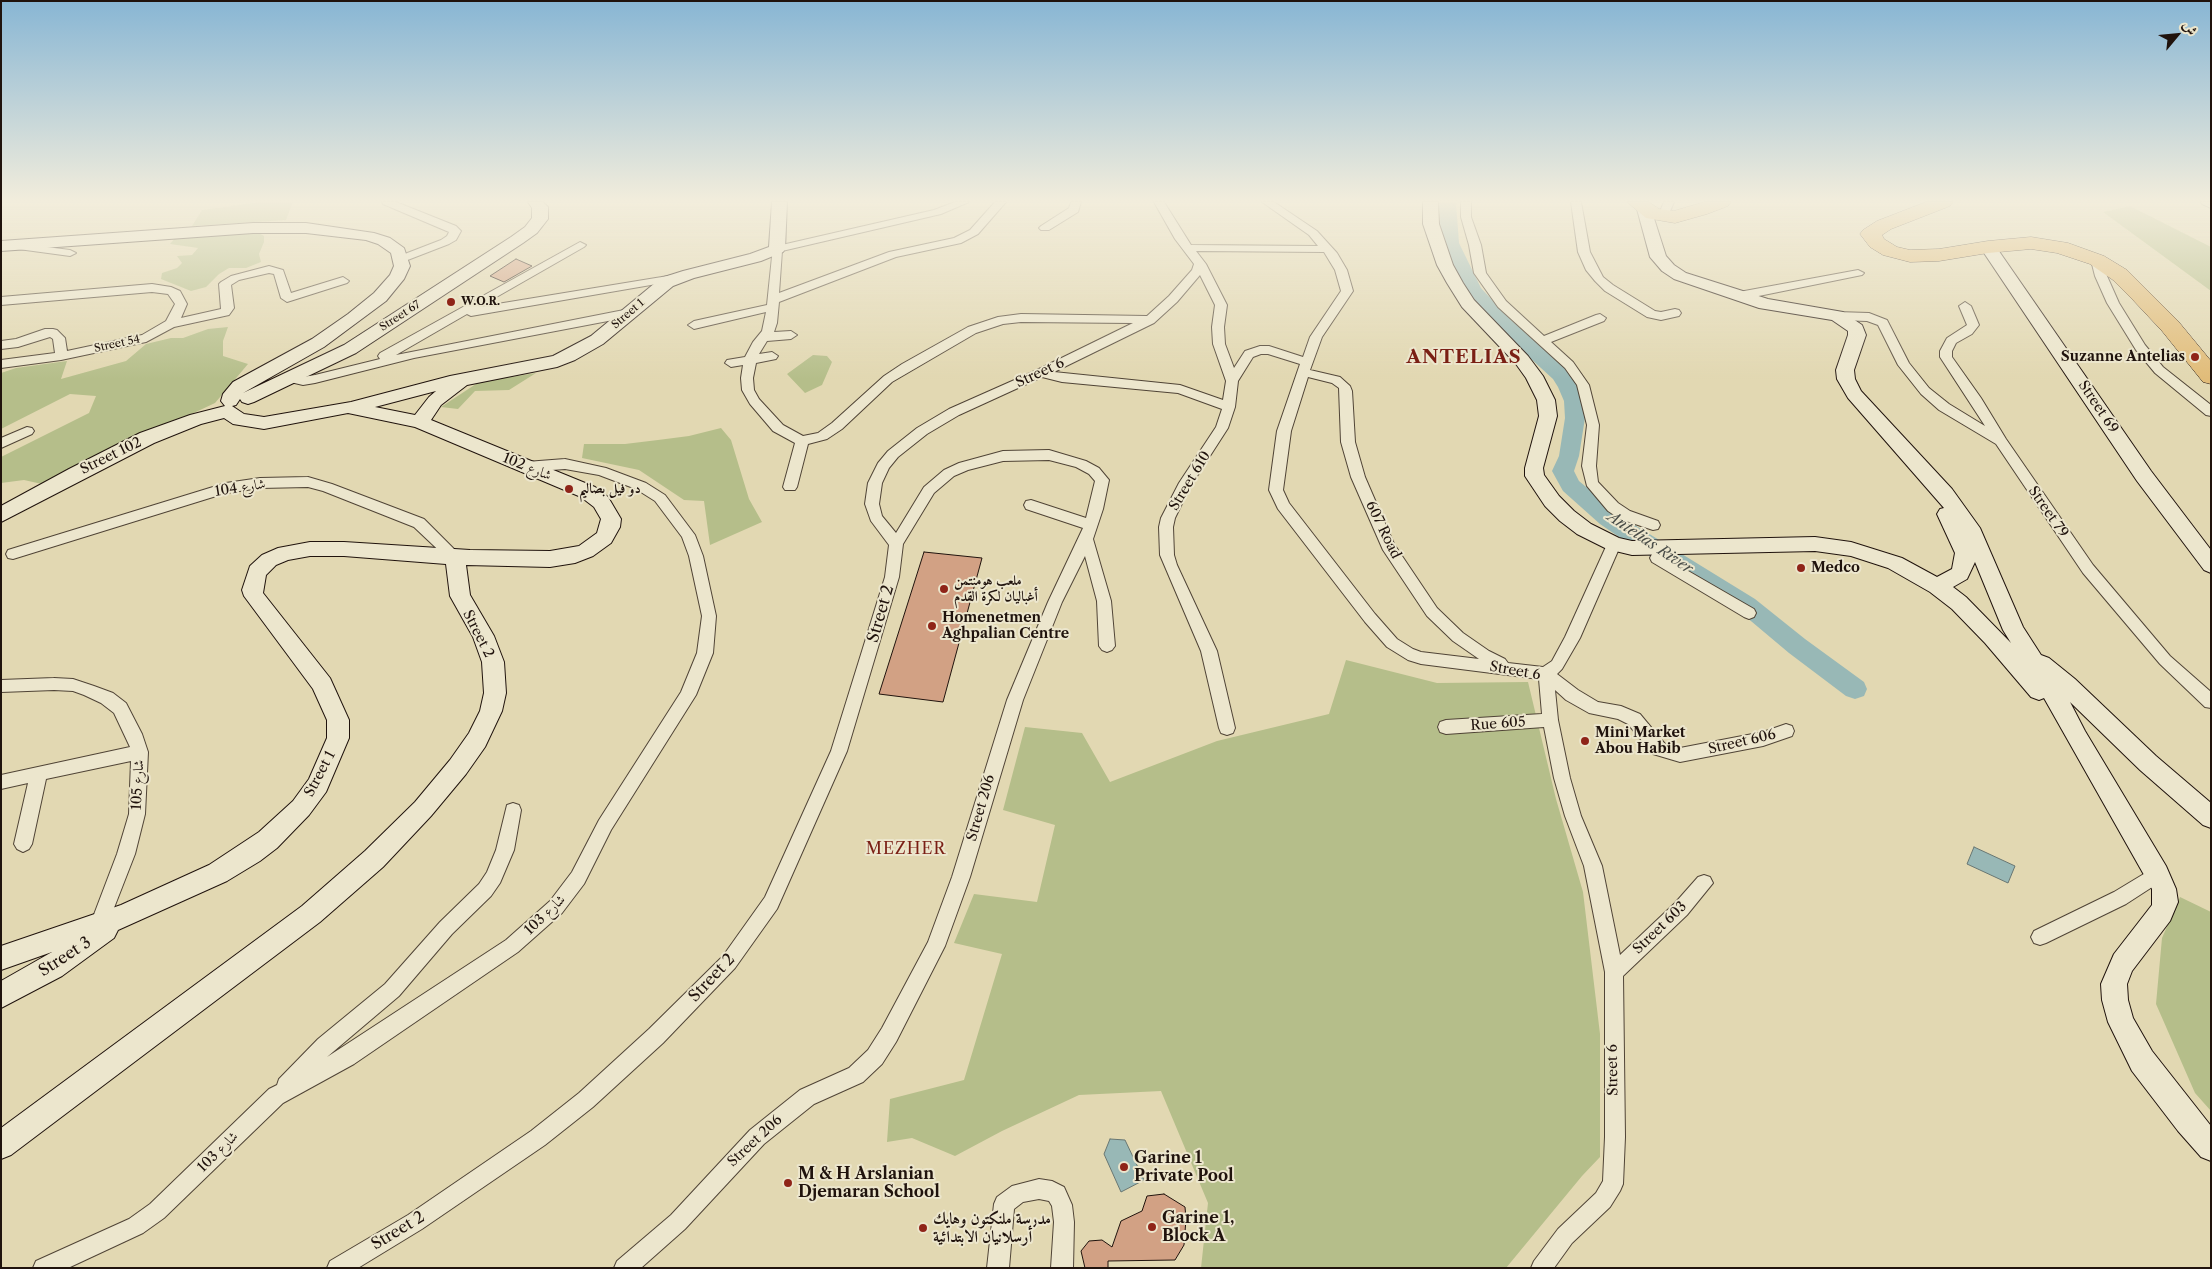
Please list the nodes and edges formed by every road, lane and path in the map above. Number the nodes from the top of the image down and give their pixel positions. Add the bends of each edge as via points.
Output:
1 (401, 261) edge
2 (484, 261) edge
3 (552, 261) edge
4 (745, 261) edge
5 (776, 261) edge
6 (876, 261) edge
7 (1198, 261) edge
8 (1336, 261) edge
9 (1444, 261) edge
10 (1478, 261) edge
11 (1588, 261) edge
12 (1661, 261) edge
13 (1998, 261) edge
14 (2097, 261) edge
15 (2099, 261) edge
16 (1200, 264) junction
17 (1858, 273) dead end
18 (674, 278) junction
19 (343, 281) dead end
20 (1739, 296) junction
21 (1, 301) edge
22 (773, 304) junction
23 (1965, 306) dead end
24 (629, 313) junction
25 (460, 314) junction
26 (1675, 314) dead end
27 (1836, 316) junction
28 (1600, 318) dead end
29 (1150, 320) junction
30 (170, 324) junction
31 (694, 325) dead end
32 (791, 335) dead end
33 (764, 336) junction
34 (1542, 341) junction
35 (1, 345) edge
36 (61, 356) junction
37 (772, 356) dead end
38 (750, 360) junction
39 (1, 364) edge
40 (732, 364) dead end
41 (367, 366) junction
42 (1304, 367) junction
43 (1041, 374) junction
44 (2211, 377) edge
45 (289, 379) junction
46 (1232, 380) junction
47 (462, 381) junction
48 (434, 386) junction
49 (240, 404) junction
50 (348, 407) junction
51 (1229, 407) junction
52 (2211, 412) edge
53 (399, 417) junction
54 (419, 422) junction
55 (28, 431) dead end
56 (802, 441) junction
57 (2001, 442) junction
58 (1, 444) edge
59 (526, 467) junction
60 (790, 487) dead end
61 (1945, 494) junction
62 (1031, 505) dead end
63 (1, 515) edge
64 (1653, 525) dead end
65 (1088, 532) junction
66 (896, 544) junction
67 (1648, 550) junction
68 (13, 554) dead end
69 (455, 557) junction
70 (2211, 566) edge
71 (1937, 586) junction
72 (1749, 613) dead end
73 (1108, 646) dead end
74 (2017, 654) junction
75 (1513, 669) junction
76 (1546, 674) junction
77 (1, 686) edge
78 (2211, 702) edge
79 (1550, 720) junction
80 (1446, 727) dead end
81 (1227, 728) dead end
82 (1786, 731) dead end
83 (140, 752) junction
84 (39, 773) junction
85 (1, 782) edge
86 (513, 810) dead end
87 (2211, 818) edge
88 (23, 844) dead end
89 (2157, 874) junction
90 (1704, 883) dead end
91 (126, 915) junction
92 (99, 925) junction
93 (2040, 937) dead end
94 (1, 958) edge
95 (1614, 972) junction
96 (1, 995) edge
97 (276, 1096) junction
98 (1, 1144) edge
99 (2211, 1147) edge
100 (43, 1268) edge
101 (337, 1268) edge
102 (624, 1268) edge
103 (998, 1268) edge
104 (1062, 1268) edge
105 (1541, 1268) edge

1 - 49 street via 398,276 380,298 318,342 259,374
2 - 45 street, Street 67 via 350,349
3 - 25 street
4 - 18 street, Street 1
5 - 22 street
6 - 22 street
7 - 16 street
8 - 42 street, Street 6 via 1342,270 1347,291 1316,337
9 - 67 street via 1468,302 1522,360 1546,400 1548,416 1534,468 1539,485 1567,516 1584,529
10 - 34 street via 1480,273 1502,304
11 - 26 street via 1609,288 1651,314
12 - 20 street via 1680,276
13 - 70 street, Street 69 via 2144,476
14 - 52 street via 2113,303 2140,347 2159,370
15 - 44 highway via 2141,295
16 - 29 street, Street 6 via 1173,300
16 - 46 street, Street 610 via 1221,305 1218,344
17 - 20 street
18 - 24 street, Street 1
18 - 25 street
19 - 30 street, Street 54 via 287,298 279,272 269,269 225,284 228,308 225,312
20 - 27 street via 1782,308
21 - 30 street via 162,289 176,294 180,300 180,310
22 - 31 street
22 - 33 street via 770,329
23 - 57 street, Street 79 via 1973,325 1951,341 1946,357
24 - 41 street
24 - 47 street, Street 1 via 597,340 569,356
25 - 41 street
27 - 57 street via 1869,317 1882,323 1904,365 1925,391 1944,407
27 - 61 street via 1856,329 1857,335 1845,370 1854,394
28 - 34 street
29 - 43 street, Street 6
29 - 56 street via 1021,318 1002,320 972,330 888,379 822,436
30 - 36 street, Street 54 via 146,338
32 - 33 street
33 - 38 street
34 - 64 street via 1569,366 1583,385 1592,483 1613,507
35 - 36 street via 53,333 59,338
36 - 39 street, Street 54
37 - 38 street
38 - 40 street
38 - 56 street via 748,390 754,401 778,428
41 - 45 street via 308,381
42 - 46 street via 1269,350 1260,350 1250,354
42 - 75 street, 607 Road via 1344,386 1348,442 1358,477 1388,546 1424,601 1470,647
42 - 75 street, Street 6 via 1288,418 1279,464 1276,490 1282,505 1392,643 1421,658
43 - 51 street via 1180,390
43 - 66 street, Street 6 via 935,422 893,454 876,482 872,504 876,518
45 - 49 street, Street 102
46 - 51 street, Street 610
47 - 48 street, Street 1
47 - 54 street via 435,401
48 - 50 street, Street 1
48 - 53 street
49 - 50 street, شارع 102 via 234,417 248,422 276,422
49 - 63 street, Street 102 via 147,438
50 - 53 street, شارع 102
51 - 81 street, Street 610 via 1222,428 1184,486 1168,518 1166,533 1167,555 1175,580 1209,651
53 - 54 street, شارع 102
54 - 59 street, شارع 102
55 - 58 street
56 - 60 street
57 - 78 street, Street 79 via 2088,569 2165,660
59 - 69 street, شارع 102 via 588,492 602,502 611,518 604,538 580,553 560,557 534,560
59 - 97 street, شارع 103 via 565,464 601,471 641,486 660,498 688,535 696,556 709,616 705,653 688,695 605,825 578,878 556,907 512,946 423,1008 347,1057
61 - 71 street via 1944,506 1966,561 1960,574
61 - 74 street via 1984,554 2007,615
62 - 65 street
65 - 66 street, Street 206 via 1102,480 1094,471 1049,455 1003,456 977,461 949,473 929,490
65 - 73 street via 1104,601
65 - 102 street, Street 206 via 1015,700 961,877 936,946 889,1035 875,1057 856,1075 807,1097 757,1137 678,1222
66 - 101 street, Street 2 via 892,577 839,751 771,903 729,962 656,1036 586,1100 538,1138 429,1212
67 - 71 street via 1780,543 1837,546 1896,563
67 - 72 street
67 - 74 street via 1693,557 1810,552 1851,557 1882,567 1920,586 1950,608 1986,642
67 - 76 street via 1572,638 1557,665
68 - 69 street, شارع 104 via 226,488 260,483 308,482 327,486 419,523
69 - 91 street, Street 1 via 310,549 269,560 257,571 252,590 254,596 331,700 338,720 338,738 330,760 301,808 251,853 218,873
69 - 98 street, Street 2 via 460,596 493,662 495,694 492,711 458,767 374,860 311,914
71 - 74 street via 1993,637
74 - 87 street via 2067,685
74 - 89 street via 2034,684 2076,736
75 - 76 street, Street 6
76 - 79 street, Street 6
76 - 82 street, Street 606 via 1595,708 1634,719 1659,749 1668,753 1680,755 1762,739
77 - 83 street, شارع 105 via 73,685 107,698 120,708 128,721
79 - 80 street, Rue 605
79 - 95 street, Street 6 via 1573,816 1593,866
83 - 84 street
83 - 92 street, شارع 105 via 138,814
84 - 85 street
84 - 88 street
86 - 97 street via 505,850 485,890 446,928 392,990 325,1046
89 - 93 street via 2120,898
89 - 99 street via 2166,902 2123,963 2114,984 2115,1000 2121,1022 2142,1061
90 - 95 street, Street 603
91 - 92 street, Street 1
91 - 96 street, Street 3 via 53,967
92 - 94 street, Street 1
95 - 105 street, Street 6 via 1613,1184 1604,1200 1564,1236
97 - 100 street, شارع 103 via 157,1212 136,1226
103 - 104 street via 1004,1204 1019,1193 1039,1188 1057,1194 1062,1205

